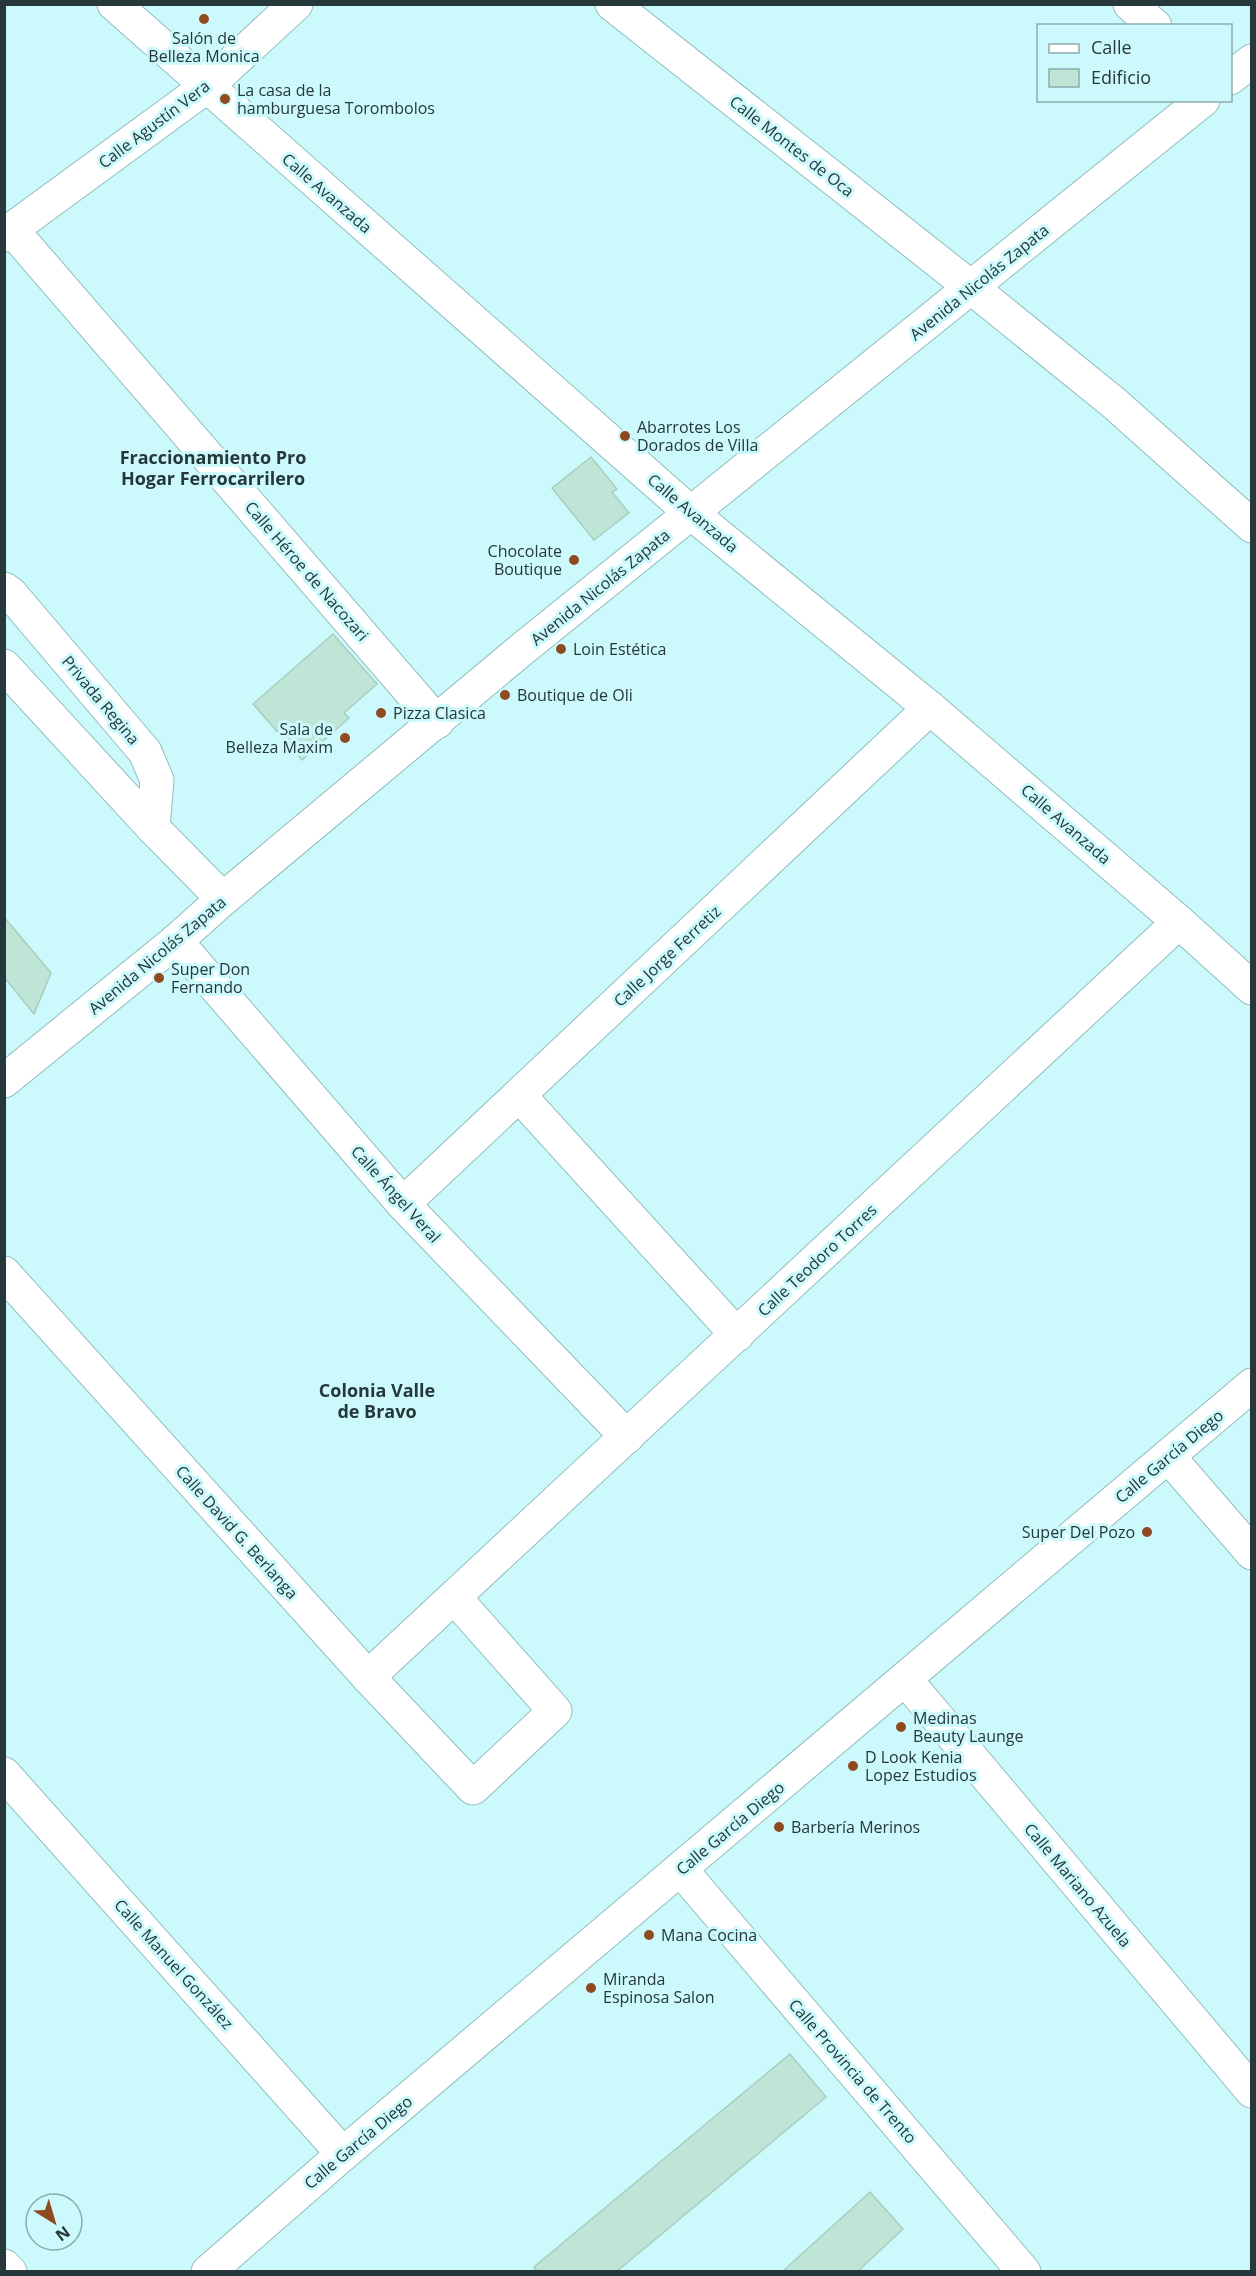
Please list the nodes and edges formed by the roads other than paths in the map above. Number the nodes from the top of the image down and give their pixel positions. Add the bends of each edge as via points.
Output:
1 (114, 4) edge
2 (296, 4) edge
3 (612, 4) edge
4 (1130, 4) edge
5 (1153, 24) edge
6 (1251, 61) edge
7 (1232, 76) edge
8 (206, 87) junction
9 (1201, 102) edge
10 (8, 233) edge
11 (972, 288) junction
12 (691, 513) junction
13 (1251, 526) edge
14 (4, 589) edge
15 (4, 666) edge
16 (930, 708) junction
17 (437, 722) junction
18 (153, 828) junction
19 (223, 899) junction
20 (1179, 922) junction
21 (176, 941) junction
22 (1251, 988) edge
23 (4, 1082) edge
24 (519, 1095) junction
25 (403, 1204) junction
26 (4, 1273) edge
27 (737, 1335) junction
28 (1251, 1385) edge
29 (627, 1437) junction
30 (1168, 1456) junction
31 (1251, 1553) edge
32 (454, 1597) junction
33 (368, 1677) junction
34 (905, 1679) junction
35 (4, 1774) edge
36 (681, 1870) junction
37 (1251, 2091) edge
38 (344, 2154) junction
39 (4, 2266) edge
40 (10, 2271) edge
41 (208, 2271) edge
42 (1024, 2271) edge

1 - 8 street, Calle Avanzada
2 - 8 street, Calle Agustín Vera
3 - 11 street, Calle Montes de Oca
4 - 5 street
6 - 7 street
8 - 10 street, Calle Agustín Vera
8 - 12 street, Calle Avanzada
9 - 11 street, Avenida Nicolás Zapata
10 - 17 street, Calle Héroe de Nacozari
11 - 12 street, Avenida Nicolás Zapata
11 - 13 street, Calle Montes de Oca via 1114,403
12 - 16 street, Calle Avanzada
12 - 17 street, Avenida Nicolás Zapata
14 - 18 street, Privada Regina via 145,752 157,780
15 - 18 street
16 - 20 street, Calle Avanzada
16 - 24 street, Calle Jorge Ferretiz
17 - 19 street, Avenida Nicolás Zapata
18 - 19 street
19 - 21 street, Avenida Nicolás Zapata
20 - 22 street, Calle Avanzada
20 - 27 street, Calle Teodoro Torres
21 - 23 street, Avenida Nicolás Zapata
21 - 25 street, Calle Ángel Veral
24 - 25 street, Calle Jorge Ferretiz
24 - 27 street
25 - 29 street, Calle Ángel Veral
26 - 33 street, Calle David G. Berlanga
27 - 29 street, Calle Teodoro Torres
28 - 30 street, Calle García Diego
29 - 32 street, Calle Teodoro Torres
30 - 31 street
30 - 34 street, Calle García Diego
32 - 33 street, Calle Teodoro Torres
32 - 33 street, Calle David G. Berlanga via 555,1711 473,1788
34 - 36 street, Calle García Diego
34 - 37 street, Calle Mariano Azuela
35 - 38 street, Calle Manuel González
36 - 38 street, Calle García Diego
36 - 42 street, Calle Provincia de Trento
38 - 41 street, Calle García Diego
39 - 40 street

